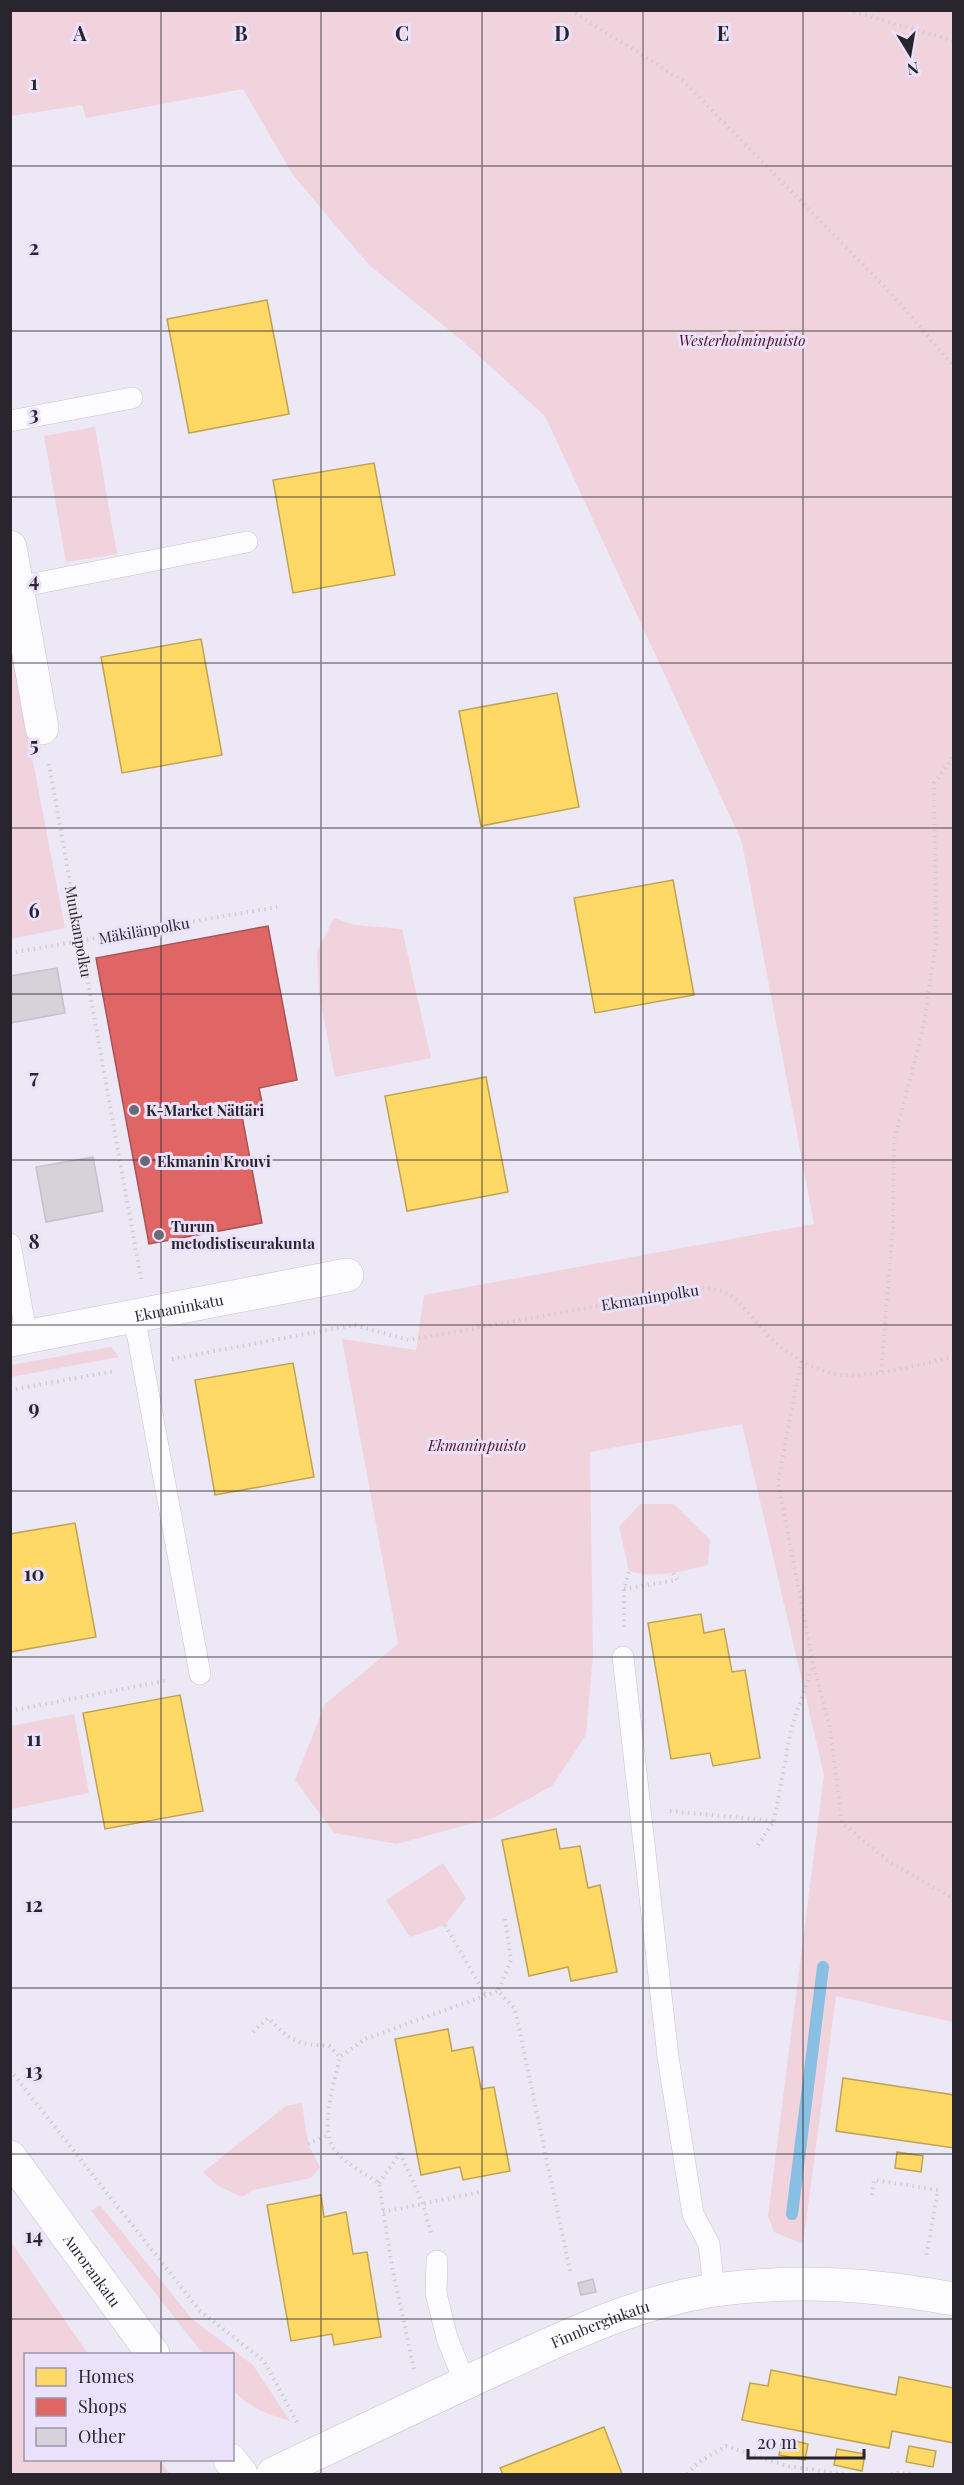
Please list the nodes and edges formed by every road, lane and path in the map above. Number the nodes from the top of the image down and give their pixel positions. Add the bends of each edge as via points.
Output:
1 (570, 10) edge
2 (848, 10) edge
3 (954, 41) edge
4 (954, 367) edge
5 (132, 398) dead end
6 (10, 421) edge
7 (247, 542) dead end
8 (10, 547) edge
9 (18, 587) junction
10 (42, 728) joint
11 (954, 756) edge
12 (277, 907) dead end
13 (79, 941) junction
14 (10, 953) edge
15 (10, 1244) edge
16 (347, 1275) dead end
17 (141, 1315) junction
18 (19, 1339) edge
19 (954, 1357) edge
20 (801, 1361) junction
21 (142, 1365) junction
22 (881, 1372) junction
23 (10, 1390) edge
24 (629, 1571) dead end
25 (673, 1573) dead end
26 (624, 1589) junction
27 (623, 1658) joint
28 (813, 1664) junction
29 (200, 1674) joint
30 (10, 1712) edge
31 (642, 1809) junction
32 (774, 1821) junction
33 (756, 1848) dead end
34 (954, 1899) edge
35 (505, 1919) dead end
36 (445, 1925) dead end
37 (498, 1991) junction
38 (485, 1994) junction
39 (253, 2032) dead end
40 (340, 2057) junction
41 (10, 2070) edge
42 (328, 2135) junction
43 (308, 2144) dead end
44 (10, 2157) edge
45 (378, 2183) junction
46 (480, 2192) dead end
47 (872, 2195) dead end
48 (423, 2204) junction
49 (383, 2212) junction
50 (438, 2261) joint
51 (924, 2268) dead end
52 (570, 2271) dead end
53 (714, 2290) junction
54 (954, 2300) edge
55 (152, 2353) edge
56 (416, 2378) dead end
57 (465, 2383) junction
58 (314, 2455) junction
59 (231, 2461) edge
60 (241, 2475) edge
61 (273, 2475) edge
62 (687, 2475) edge
63 (843, 2475) edge
64 (891, 2475) edge
65 (915, 2475) edge

1 - 4 path via 682,80 890,292
2 - 3 path
5 - 6 lane
7 - 9 lane
8 - 9 street
9 - 10 street
10 - 13 path, Muukanpolku
11 - 22 path via 934,783 936,942 923,1029 894,1141 893,1226
12 - 13 path, Mäkilänpolku
13 - 14 path, Mäkilänpolku
13 - 17 path, Muukanpolku
15 - 18 lane
16 - 17 street, Ekmaninkatu
17 - 18 street, Ekmaninkatu
17 - 21 lane
19 - 22 path, Ekmaninpolku
20 - 21 path, Ekmaninpolku via 765,1332 730,1294 716,1288 698,1288 409,1340 354,1325
20 - 22 path, Ekmaninpolku via 832,1373
20 - 28 path via 778,1482
21 - 23 path
21 - 29 lane
24 - 26 path
25 - 26 path via 677,1580
26 - 27 path
27 - 31 lane
28 - 32 path via 791,1729
28 - 34 path via 830,1728 842,1823 888,1861
29 - 30 path
31 - 32 path
31 - 53 lane via 668,2057 693,2214 709,2244
32 - 33 path
35 - 37 path via 511,1960
36 - 38 path
37 - 38 path
37 - 52 path via 515,2009
38 - 40 path via 365,2039
39 - 40 path via 268,2018 289,2039 329,2046
40 - 42 path via 328,2113
41 - 58 path via 200,2311 264,2361
42 - 43 path
42 - 45 path via 334,2149
44 - 55 street, Aurorankatu
45 - 48 path via 400,2153
45 - 49 path
46 - 48 path
47 - 51 path via 874,2180 938,2190
48 - 49 path
48 - 50 path
49 - 56 path
50 - 57 lane via 436,2293 447,2338
53 - 54 street, Finnberginkatu via 812,2282
53 - 57 street, Finnberginkatu via 650,2305 581,2330
57 - 58 street, Finnberginkatu
58 - 61 street, Finnberginkatu
59 - 60 street
62 - 63 path via 699,2462 726,2446 787,2466
64 - 65 path

